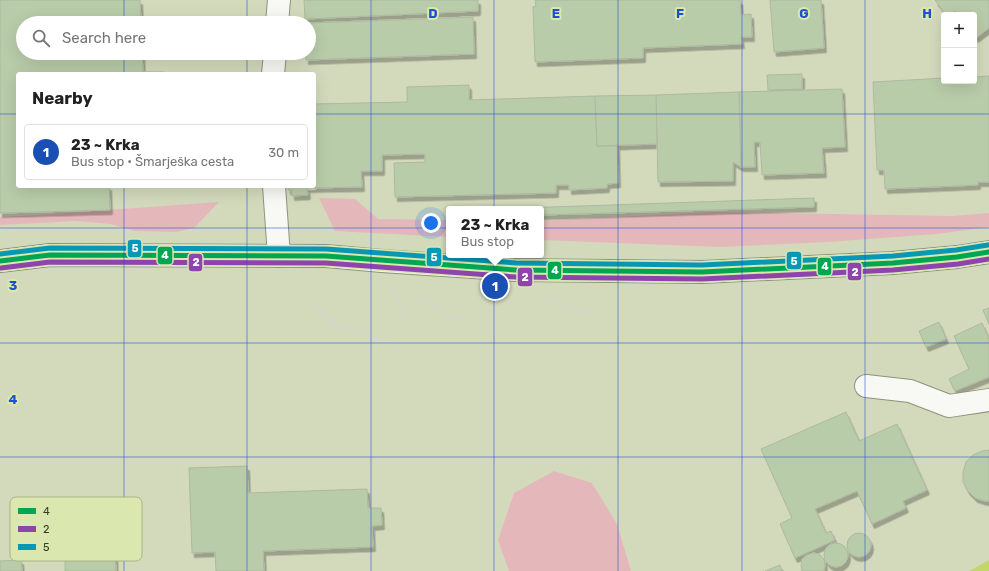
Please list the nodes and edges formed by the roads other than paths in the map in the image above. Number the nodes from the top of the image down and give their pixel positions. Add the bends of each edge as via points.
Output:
1 (279, 0) edge
2 (278, 16) edge
3 (274, 60) edge
4 (273, 72) edge
5 (274, 188) edge
6 (989, 252) edge
7 (279, 256) junction
8 (0, 261) edge
9 (866, 386) dead end
10 (989, 400) edge

1 - 2 street
3 - 4 street
5 - 7 street
6 - 7 street via 893,263 702,272 516,270 326,256
7 - 8 street via 50,255
9 - 10 street via 910,391 949,406

